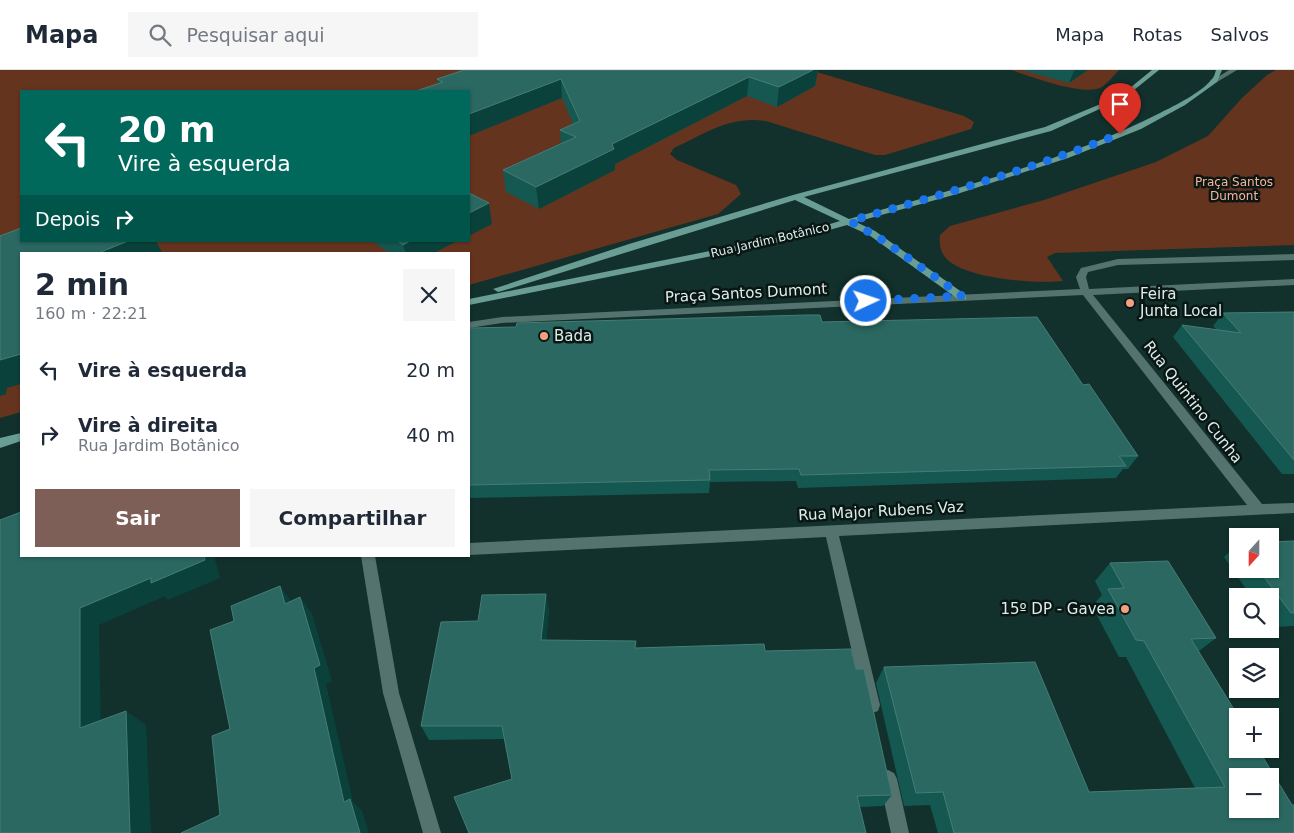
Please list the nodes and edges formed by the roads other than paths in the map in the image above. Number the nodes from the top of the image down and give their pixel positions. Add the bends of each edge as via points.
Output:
1 (1156, 70) edge
2 (1219, 70) edge
3 (1234, 70) edge
4 (1215, 81) junction
5 (796, 197) junction
6 (850, 221) junction
7 (1294, 257) edge
8 (1294, 282) edge
9 (1085, 291) junction
10 (962, 296) junction
11 (470, 300) edge
12 (470, 300) edge
13 (470, 325) edge
14 (20, 436) edge
15 (0, 444) edge
16 (1258, 508) junction
17 (1294, 508) edge
18 (832, 530) junction
19 (470, 549) edge
20 (368, 557) edge
21 (875, 720) edge
22 (885, 767) edge
23 (432, 833) edge
24 (900, 833) edge

1 - 5 main road, Rua Jardim Botânico via 1122,97 1048,129
2 - 4 main road
3 - 4 street
4 - 6 main road, Rua Jardim Botânico via 1183,104 1138,127 1065,156
5 - 6 main road
5 - 11 main road, Rua Jardim Botânico via 632,246
6 - 10 main road
6 - 12 main road, Rua Jardim Botânico via 802,236
7 - 9 street via 1100,265 1084,270 1080,277
8 - 9 street, Praça Santos Dumont
9 - 10 street, Praça Santos Dumont
9 - 16 street, Rua Quintino Cunha
10 - 13 street, Praça Santos Dumont via 502,320
14 - 15 main road
16 - 17 street, Rua Major Rubens Vaz
16 - 18 street, Rua Major Rubens Vaz
18 - 19 street, Rua Major Rubens Vaz
18 - 21 street
20 - 23 street via 390,692
22 - 24 street

